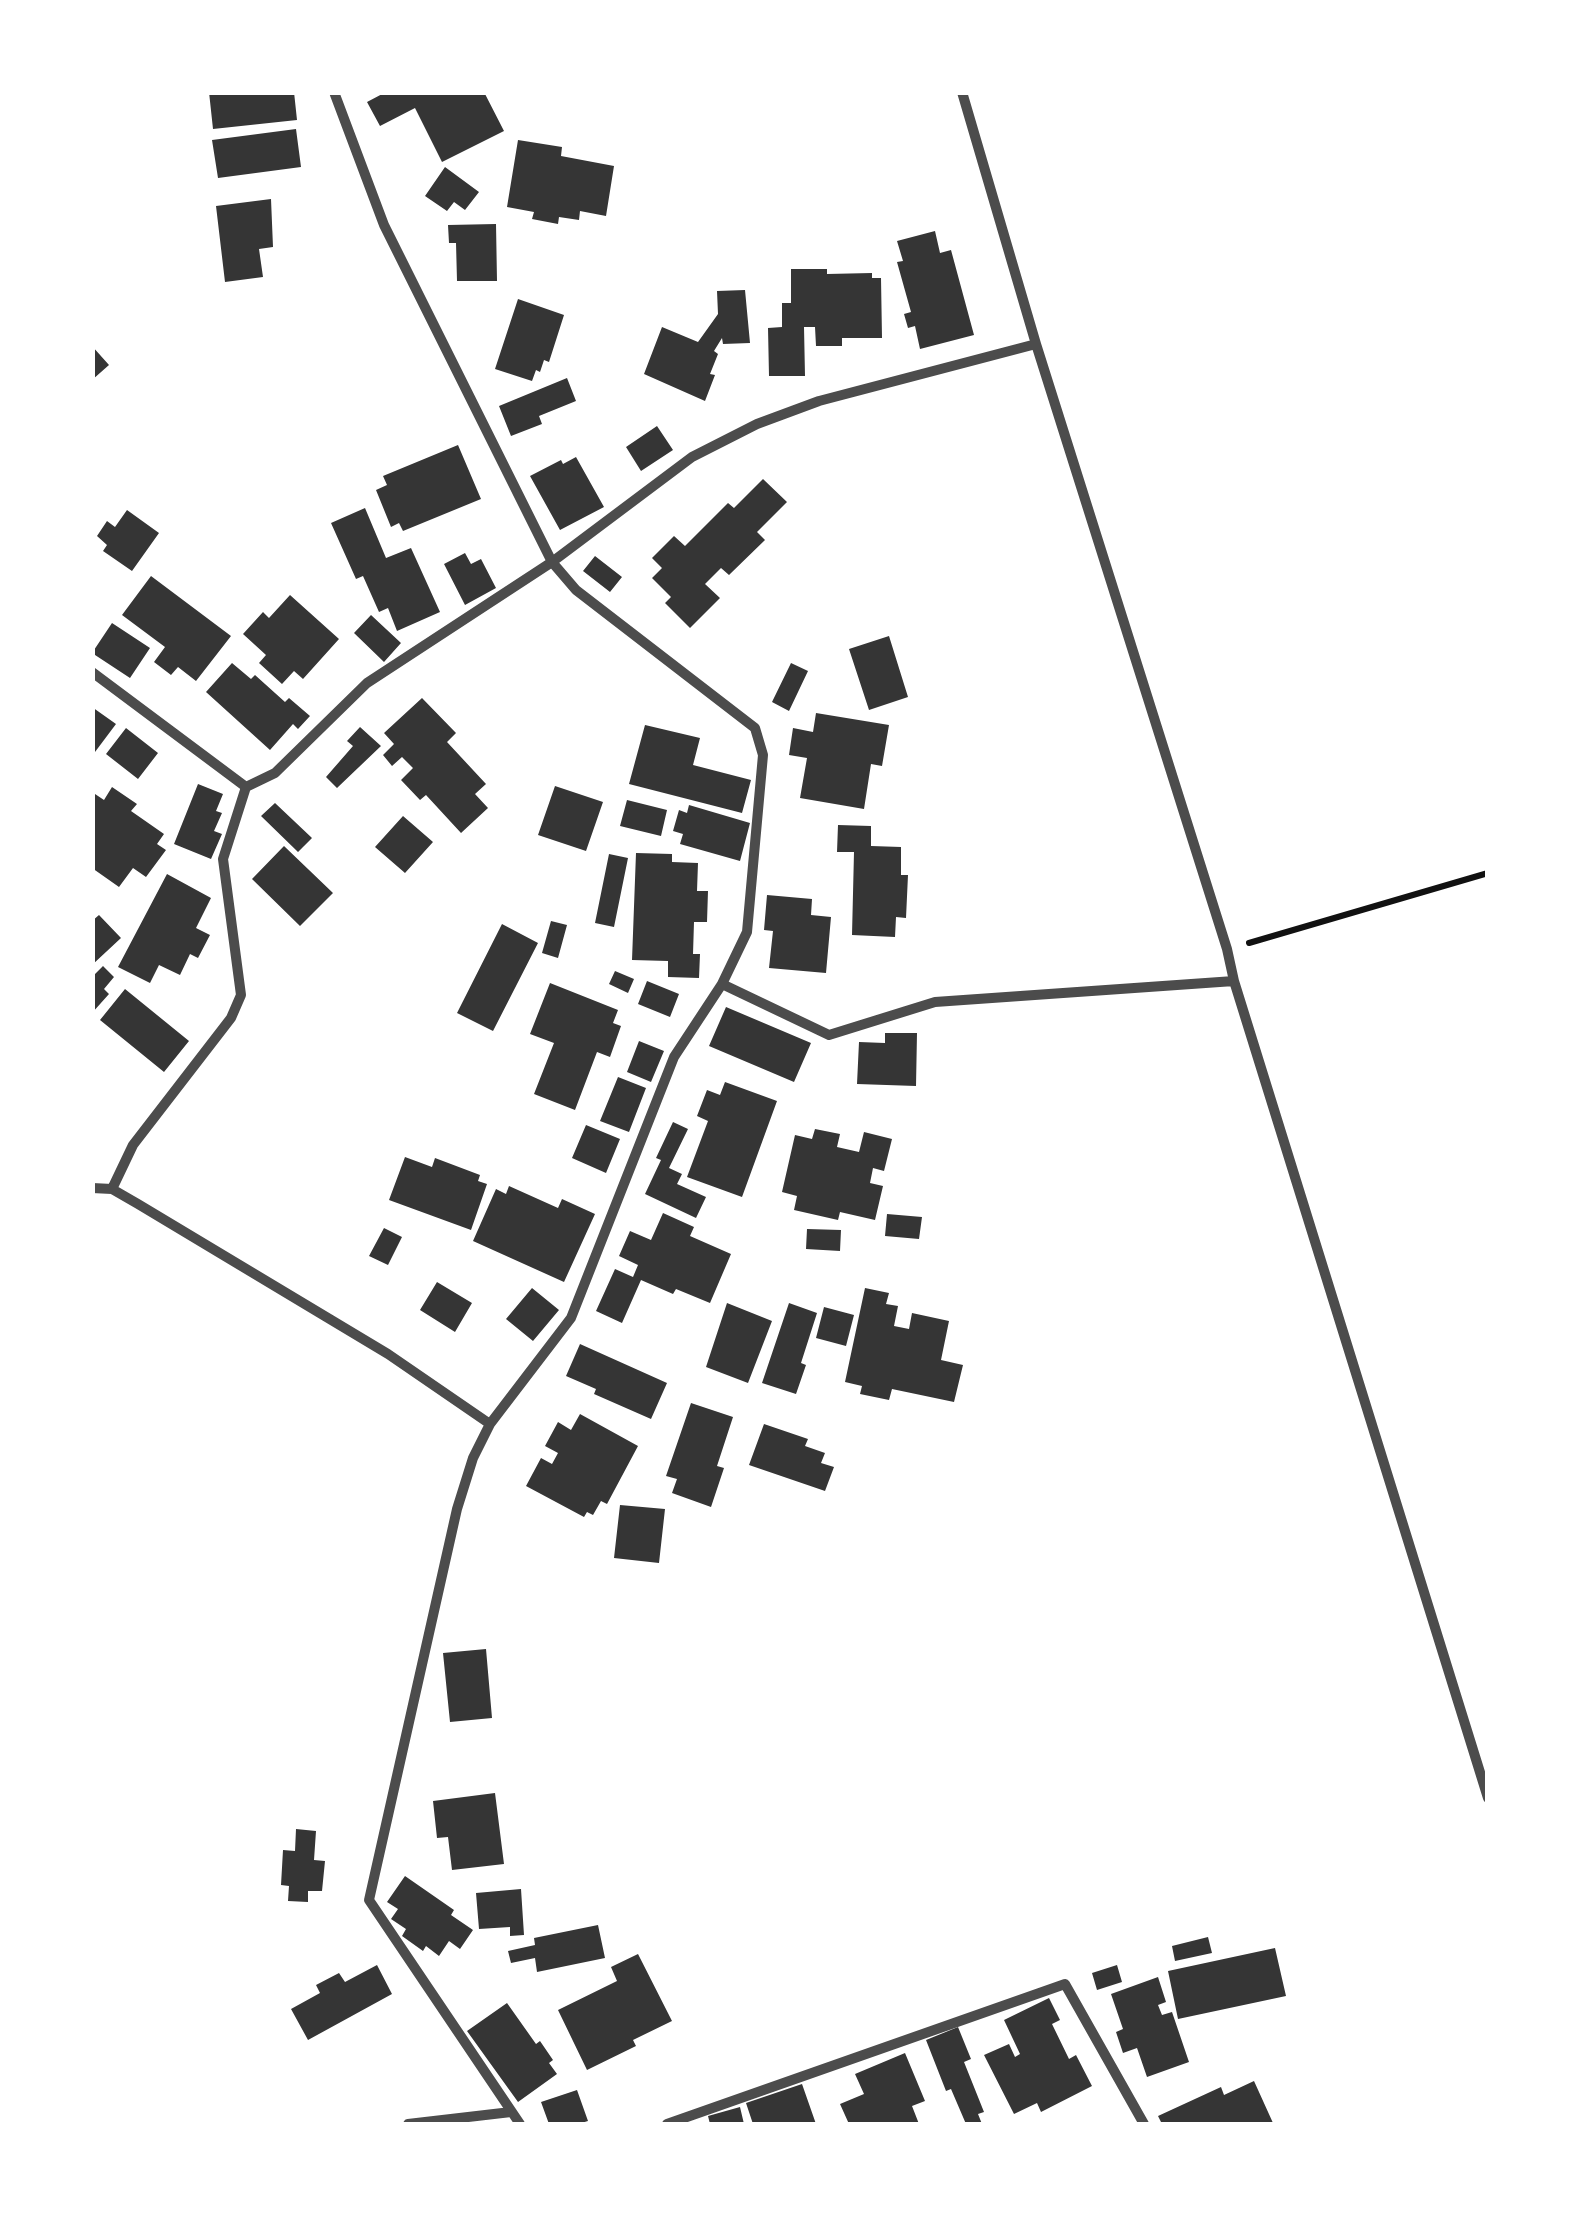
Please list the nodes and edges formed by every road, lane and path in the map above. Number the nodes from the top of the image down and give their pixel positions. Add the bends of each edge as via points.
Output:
1 (334, 92) edge
2 (962, 92) edge
3 (1036, 344) junction
4 (552, 562) junction
5 (92, 672) edge
6 (246, 787) junction
7 (1488, 873) edge
8 (1227, 949) junction
9 (1234, 981) junction
10 (722, 984) junction
11 (92, 1188) edge
12 (112, 1189) junction
13 (490, 1424) junction
14 (1488, 1798) edge
15 (510, 2112) junction
16 (408, 2124) edge
17 (520, 2124) edge
18 (667, 2124) edge
19 (1144, 2124) edge

1 - 4 street via 384,226
2 - 3 street
3 - 4 street via 757,424 692,457
3 - 8 street
4 - 6 street via 367,683 275,773
4 - 10 street via 576,590 755,728 762,781 747,932
5 - 6 street
6 - 12 street via 223,858 241,996 232,1018 133,1146
7 - 8 path
8 - 9 street
9 - 10 street via 935,1002 829,1034
9 - 14 street
10 - 13 street via 674,1058 571,1318
11 - 12 street
12 - 13 street via 388,1354
13 - 15 street via 457,1509 369,1900
15 - 16 street
15 - 17 street
18 - 19 street via 1064,1984

